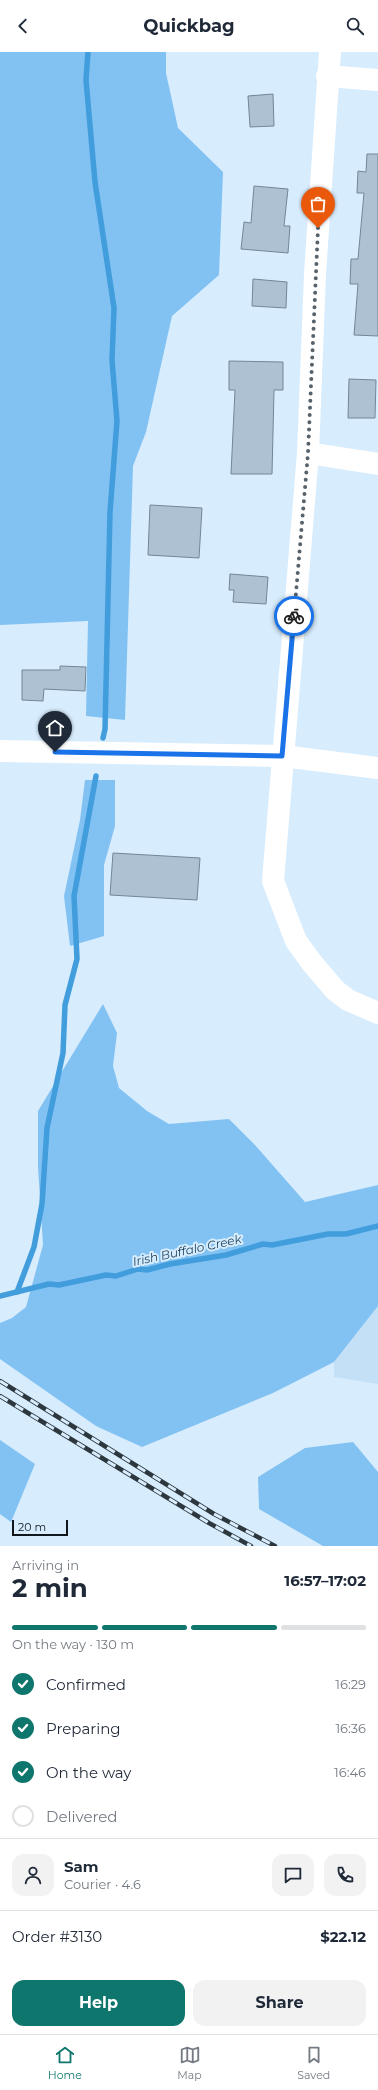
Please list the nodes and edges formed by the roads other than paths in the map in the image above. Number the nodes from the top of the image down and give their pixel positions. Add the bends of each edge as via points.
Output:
1 (330, 52) edge
2 (327, 76) junction
3 (378, 80) edge
4 (308, 453) junction
5 (378, 464) edge
6 (0, 751) edge
7 (282, 756) junction
8 (378, 768) edge
9 (378, 1013) edge

1 - 2 street
2 - 3 street
2 - 4 street via 315,274
4 - 5 street
4 - 7 street
6 - 7 street
7 - 8 street
7 - 9 street via 273,881 281,907 296,941 335,990 348,1000

